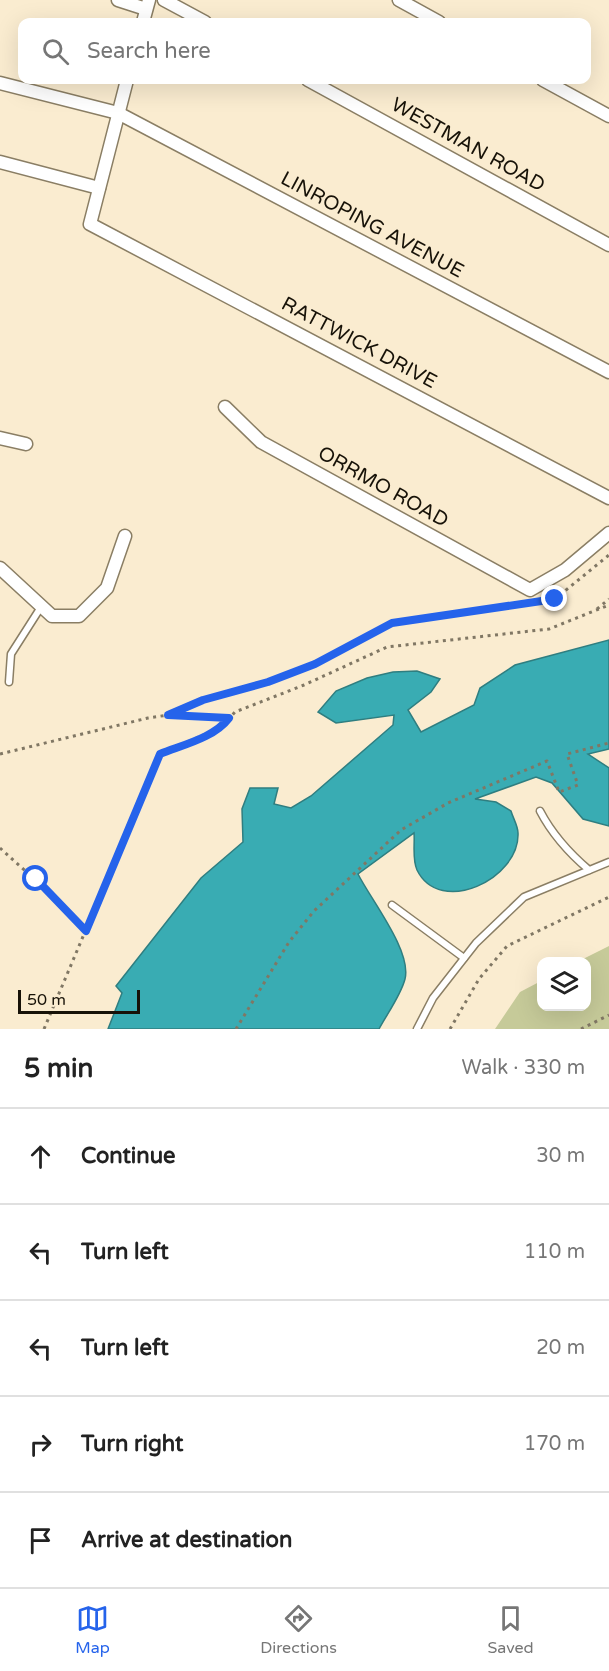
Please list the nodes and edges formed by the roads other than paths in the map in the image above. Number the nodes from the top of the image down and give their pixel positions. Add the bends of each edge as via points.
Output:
1 (118, 0) edge
2 (164, 0) edge
3 (399, 0) edge
4 (148, 5) edge
5 (198, 18) edge
6 (432, 18) edge
7 (0, 83) edge
8 (126, 84) edge
9 (315, 84) edge
10 (550, 84) edge
11 (118, 113) junction
12 (609, 116) edge
13 (0, 162) edge
14 (99, 188) junction
15 (609, 244) edge
16 (609, 372) edge
17 (225, 407) dead end
18 (0, 438) edge
19 (26, 444) dead end
20 (609, 498) edge
21 (609, 533) edge
22 (125, 536) dead end
23 (0, 568) edge
24 (41, 606) junction
25 (9, 682) dead end
26 (540, 811) dead end
27 (609, 862) edge
28 (589, 870) junction
29 (392, 905) dead end
30 (464, 958) junction
31 (417, 1029) edge

1 - 4 street
2 - 5 street
3 - 6 street
7 - 11 street, LINROPING AVENUE
8 - 11 street
9 - 15 street, WESTMAN ROAD
10 - 12 street
11 - 14 street
11 - 16 street, LINROPING AVENUE
13 - 14 street
14 - 20 street, RATTWICK DRIVE via 90,224
17 - 21 street, ORRMO ROAD via 261,442 531,590 565,570
18 - 19 street
22 - 24 street via 107,588 79,616 52,616
23 - 24 street
24 - 25 lane via 11,654
26 - 28 lane via 570,854
27 - 28 lane
28 - 30 lane via 524,897
29 - 30 lane
30 - 31 lane

